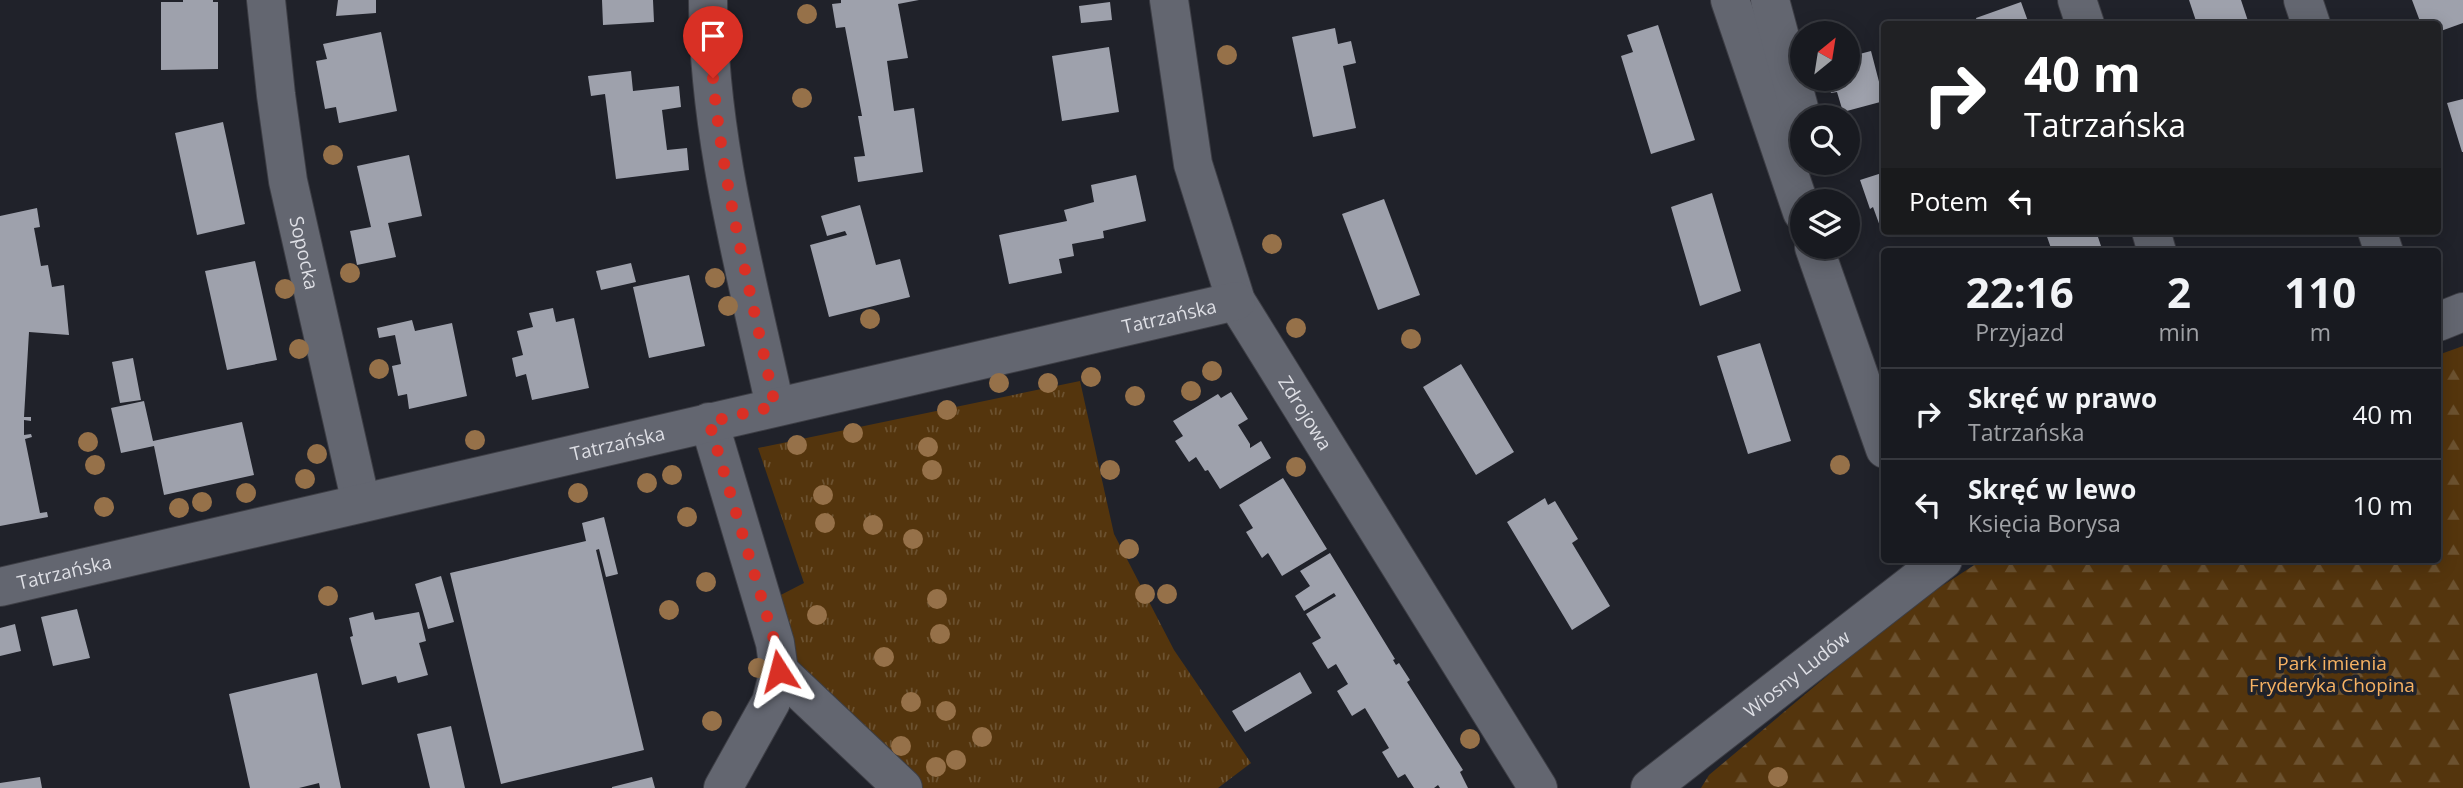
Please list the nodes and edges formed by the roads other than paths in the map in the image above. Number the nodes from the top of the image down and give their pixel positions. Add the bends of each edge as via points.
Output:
1 (266, 0) edge
2 (708, 0) edge
3 (1169, 0) edge
4 (1730, 0) edge
5 (1770, 0) edge
6 (2077, 0) edge
7 (2303, 0) edge
8 (2084, 21) edge
9 (2310, 21) edge
10 (1798, 105) edge
11 (1794, 189) edge
12 (1824, 259) edge
13 (1236, 301) junction
14 (2463, 312) edge
15 (2441, 321) edge
16 (775, 406) junction
17 (709, 422) junction
18 (1881, 437) edge
19 (361, 503) junction
20 (1934, 563) edge
21 (0, 587) edge
22 (779, 671) junction
23 (723, 788) edge
24 (903, 788) edge
25 (1538, 788) edge
26 (1650, 788) edge

1 - 19 street, Sopocka via 288,181
2 - 16 street via 717,122
3 - 13 street, Zdrojowa via 1194,164
4 - 11 street
5 - 10 street
6 - 8 street
7 - 9 street
12 - 18 street
13 - 16 street, Tatrzańska
13 - 25 street, Zdrojowa
14 - 15 street
16 - 17 street, Tatrzańska
17 - 19 street, Tatrzańska
17 - 22 street via 775,643
19 - 21 street, Tatrzańska
20 - 26 street, Wiosny Ludów
22 - 23 street via 771,702
22 - 24 street

